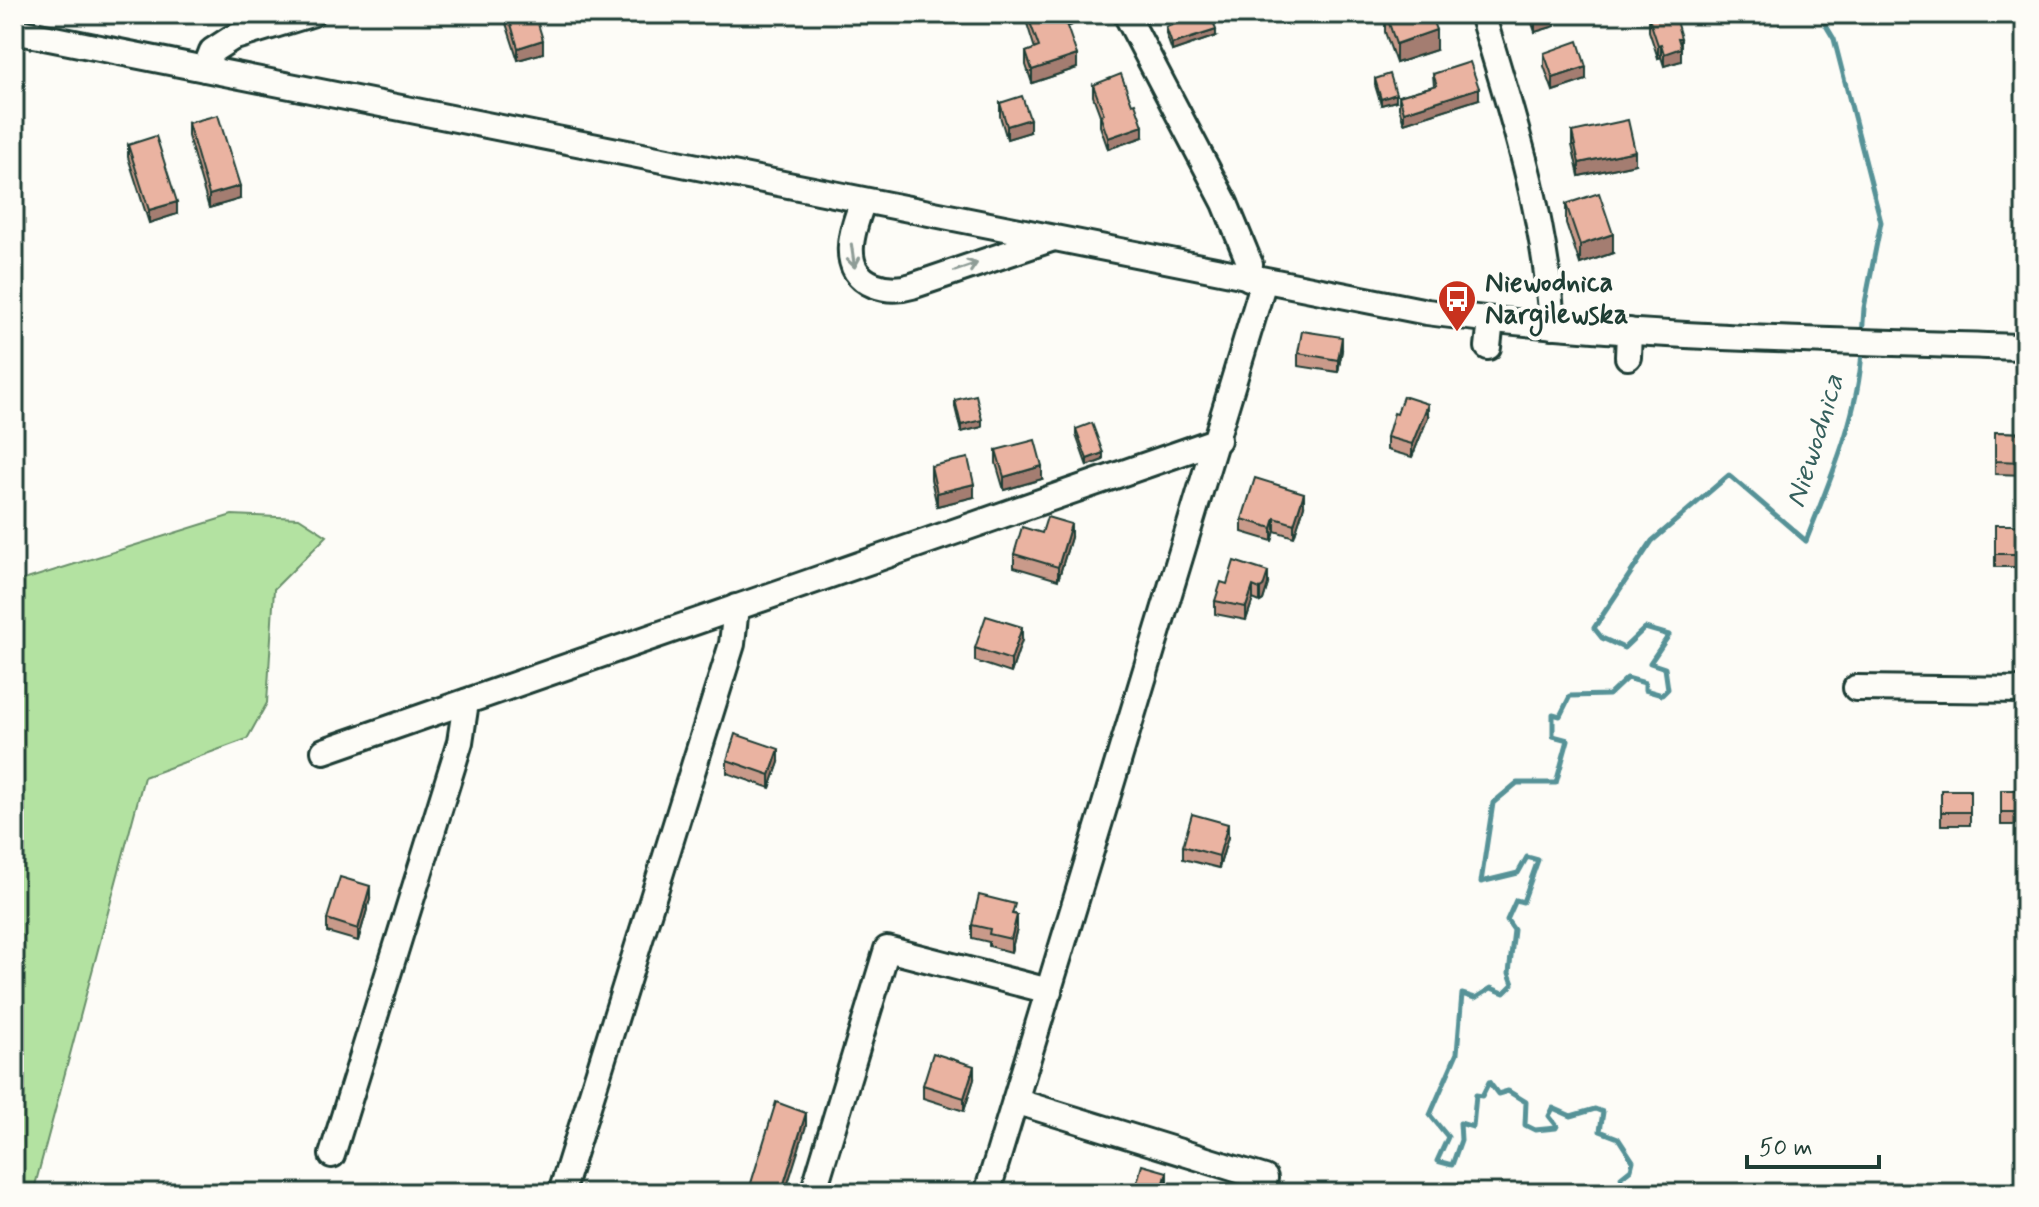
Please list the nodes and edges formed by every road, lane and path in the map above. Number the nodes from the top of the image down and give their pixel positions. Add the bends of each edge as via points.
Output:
1 (311, 14) edge
2 (1126, 14) edge
3 (1482, 14) edge
4 (18, 26) edge
5 (205, 69) junction
6 (863, 201) junction
7 (1054, 239) junction
8 (1256, 279) junction
9 (1491, 320) junction
10 (1552, 326) junction
11 (1629, 331) junction
12 (1488, 347) dead end
13 (2025, 347) edge
14 (1628, 357) dead end
15 (1218, 440) junction
16 (736, 607) junction
17 (1856, 688) dead end
18 (2025, 690) edge
19 (466, 702) junction
20 (324, 751) dead end
21 (1049, 991) junction
22 (1015, 1101) junction
23 (332, 1155) dead end
24 (1265, 1178) dead end
25 (561, 1193) edge
26 (813, 1193) edge
27 (987, 1193) edge

1 - 5 street via 232,38 212,51
2 - 8 street via 1225,203
3 - 10 street via 1527,167
4 - 5 street
5 - 6 street
6 - 7 street
6 -> 7 street via 852,230 853,267 863,279 891,289
7 - 8 street
8 - 9 street
8 - 15 street
9 - 10 street
9 - 12 street
10 - 11 street
11 - 13 street
11 - 14 street
15 - 16 street
15 - 21 street
16 - 19 street
16 - 25 street via 732,644
17 - 18 street
19 - 20 street
19 - 23 street via 460,742
21 - 22 street
21 - 26 street via 887,949
22 - 24 street
22 - 27 street

